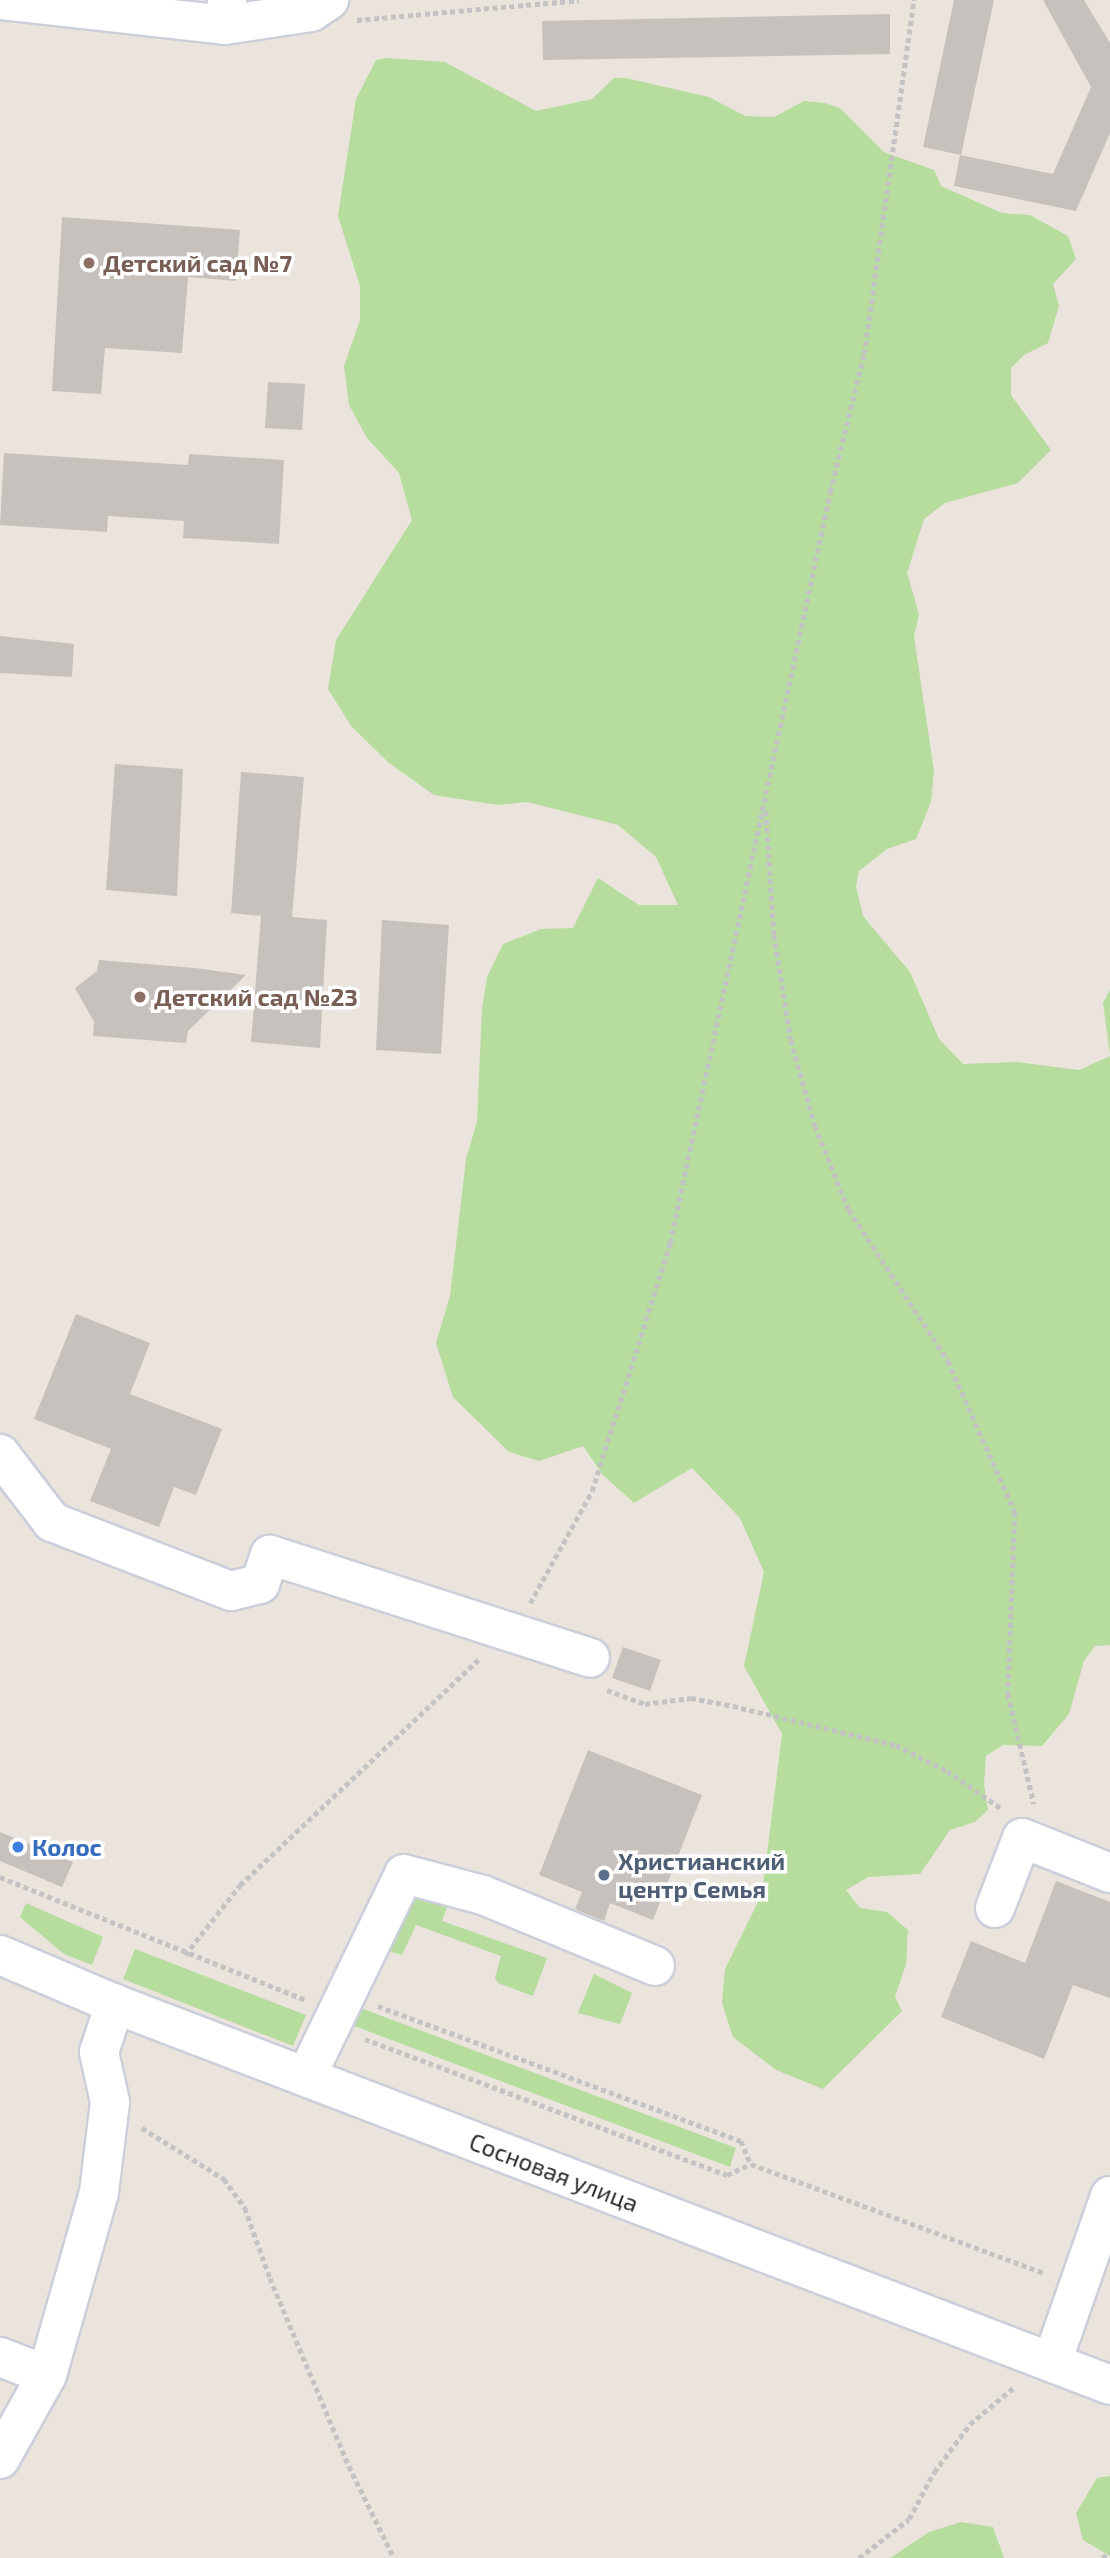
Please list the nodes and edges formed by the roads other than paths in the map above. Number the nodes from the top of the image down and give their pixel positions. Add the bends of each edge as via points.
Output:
1 (2, 0) edge
2 (337, 11) edge
3 (226, 12) edge
4 (0, 1454) edge
5 (590, 1658) road end
6 (1110, 1873) edge
7 (995, 1908) dead end
8 (0, 1955) edge
9 (655, 1966) dead end
10 (115, 2004) junction
11 (306, 2077) junction
12 (1110, 2196) edge
13 (0, 2357) edge
14 (1052, 2362) junction
15 (47, 2375) junction
16 (1110, 2385) edge
17 (0, 2459) edge

1 - 3 street
2 - 3 street
4 - 5 street via 52,1522 231,1591 260,1584 270,1555
6 - 7 street via 1035,1843
8 - 10 street, Сосновая улица
9 - 11 street via 483,1895 404,1874
10 - 11 street, Сосновая улица
10 - 15 street via 99,2052 110,2102 99,2192
11 - 14 street, Сосновая улица
12 - 14 street
13 - 15 street
14 - 16 street, Сосновая улица
15 - 17 street

